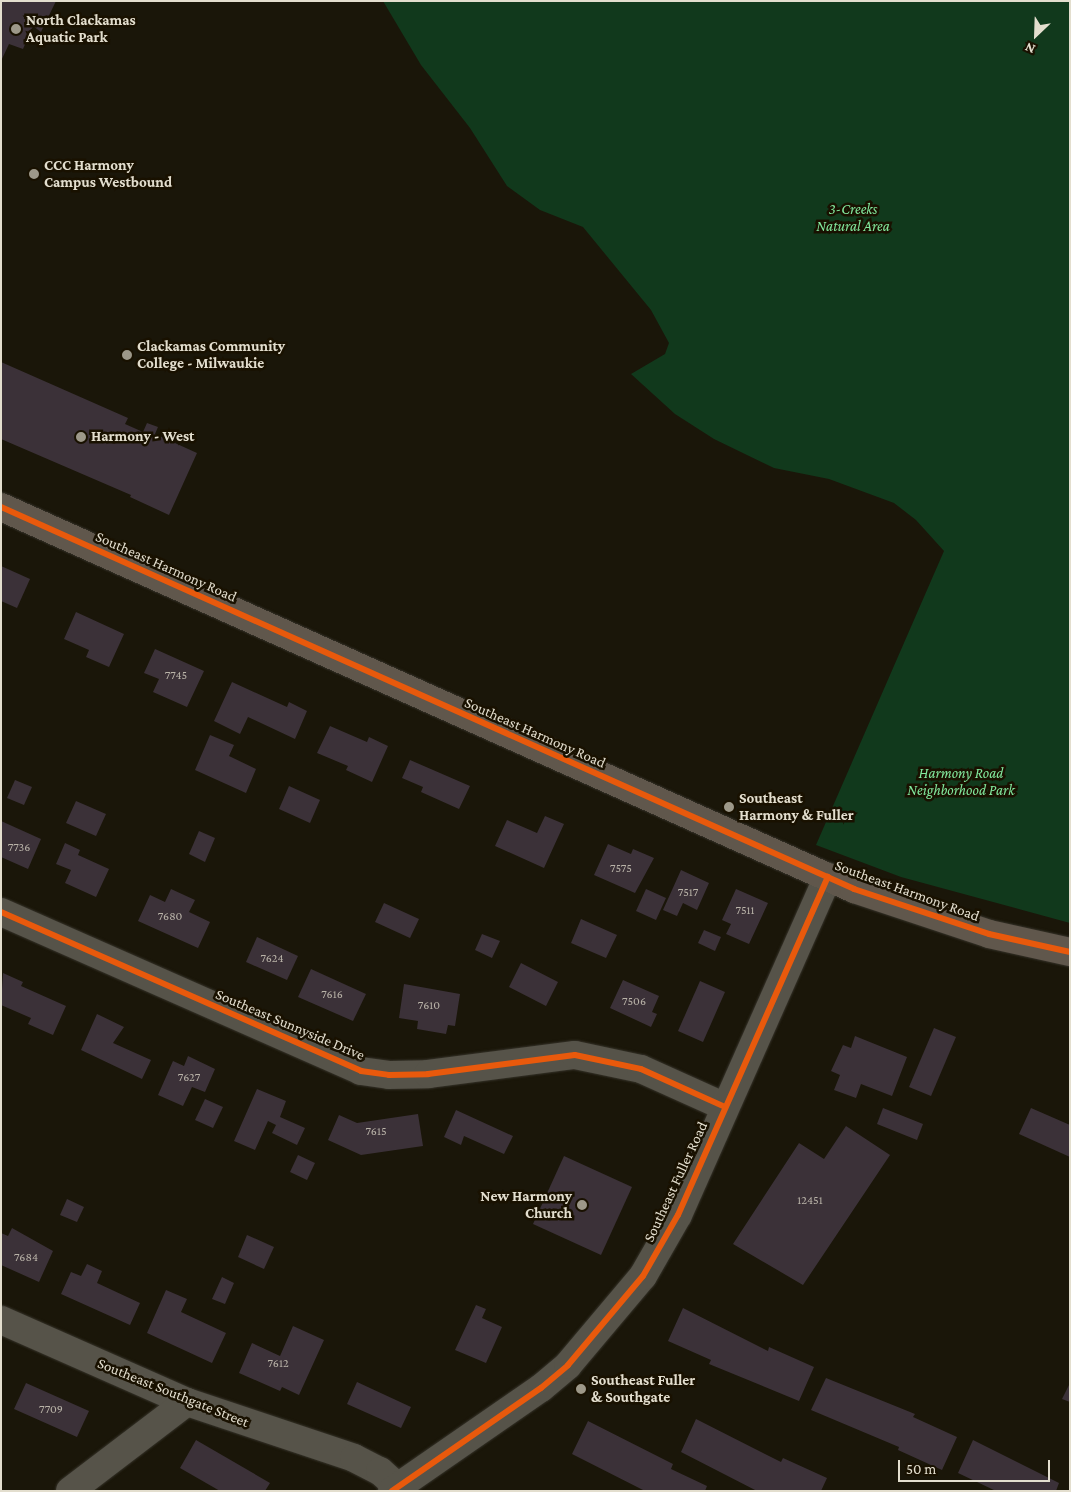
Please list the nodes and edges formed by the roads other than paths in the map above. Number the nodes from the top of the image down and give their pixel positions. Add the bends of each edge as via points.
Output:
1 (1, 507) edge
2 (828, 876) junction
3 (1, 912) edge
4 (1070, 952) edge
5 (725, 1107) junction
6 (1, 1320) edge
7 (187, 1402) junction
8 (395, 1489) edge
9 (70, 1491) edge

1 - 2 main road, Southeast Harmony Road
2 - 4 main road, Southeast Harmony Road via 904,907 989,934
2 - 5 street, Southeast Fuller Road
3 - 5 street, Southeast Sunnyside Drive via 361,1071 389,1075 428,1074 575,1055 641,1069
5 - 8 street, Southeast Fuller Road via 662,1244 643,1276 595,1336 542,1388
6 - 7 street, Southeast Southgate Street
7 - 8 street, Southeast Southgate Street via 354,1458 380,1471
7 - 9 street

